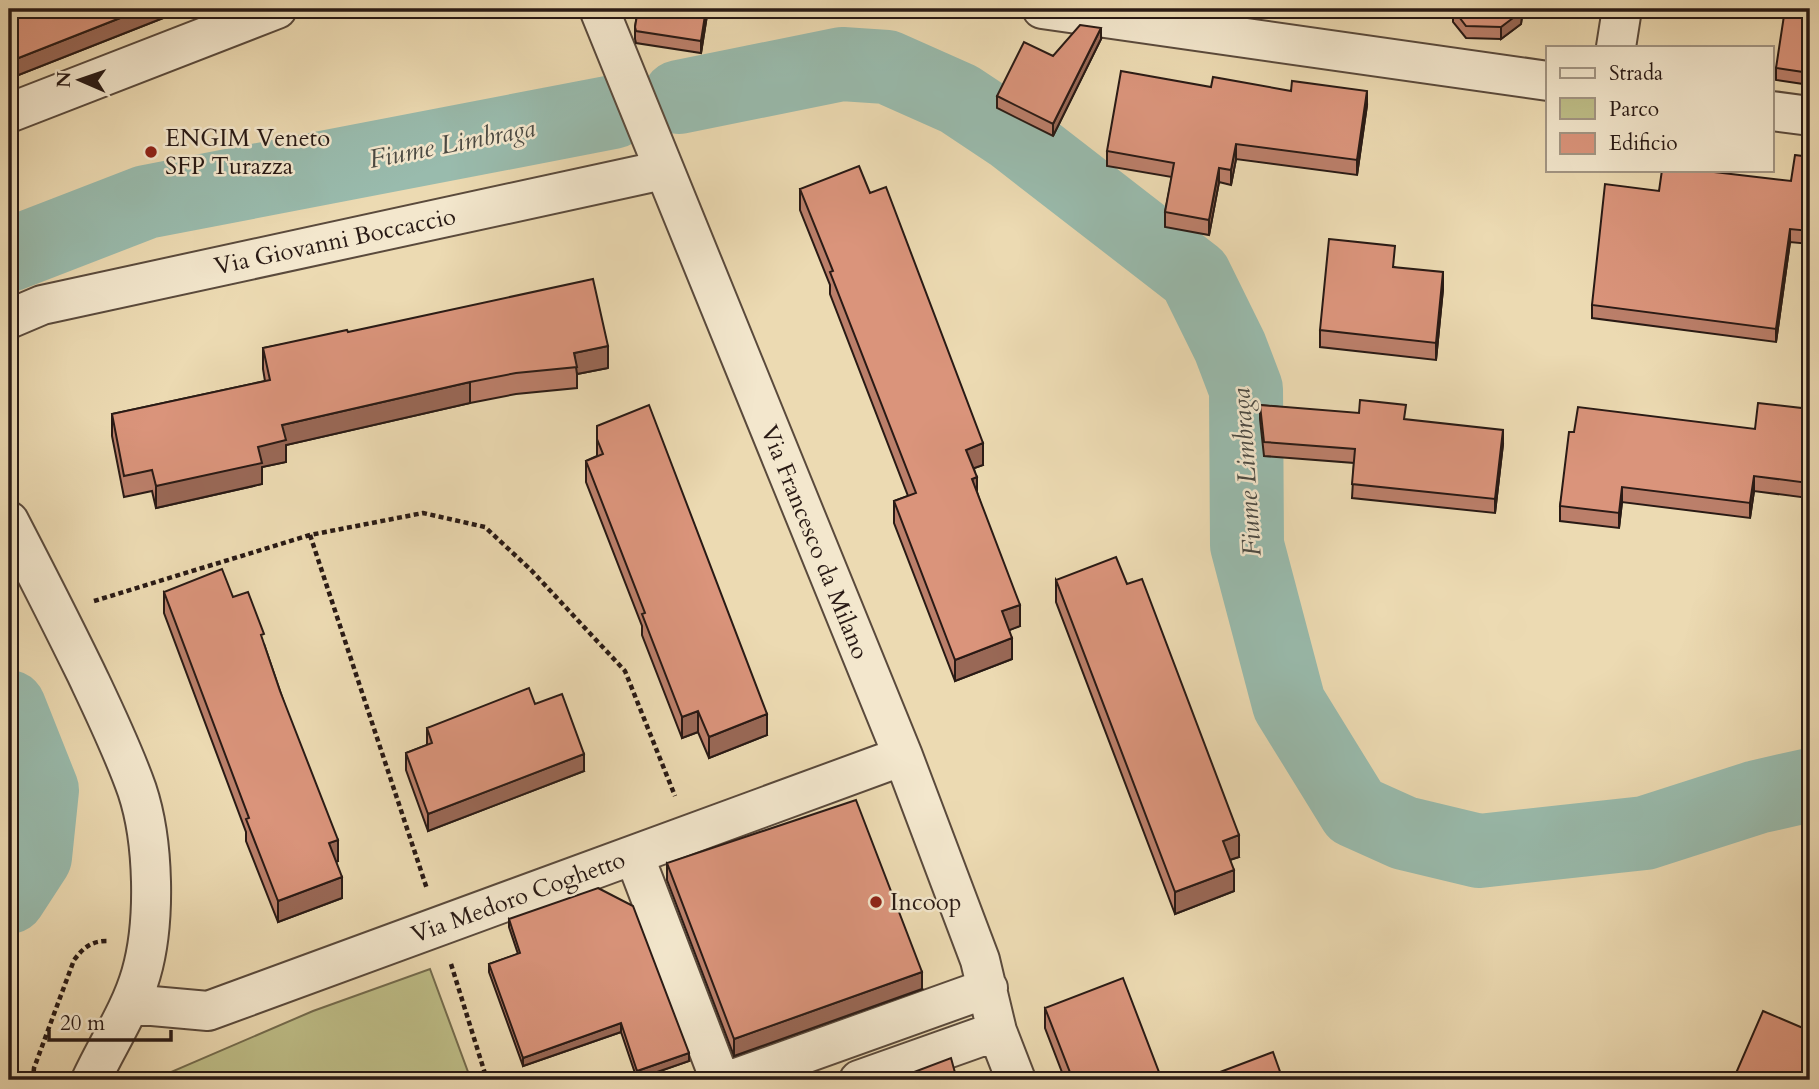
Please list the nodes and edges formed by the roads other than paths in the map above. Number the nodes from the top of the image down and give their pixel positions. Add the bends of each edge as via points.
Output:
1 (277, 9) edge
2 (600, 9) edge
3 (1042, 9) edge
4 (1622, 9) edge
5 (1616, 46) edge
6 (1546, 81) edge
7 (1773, 111) edge
8 (9, 113) edge
9 (1810, 116) edge
10 (663, 170) junction
11 (9, 319) edge
12 (9, 521) edge
13 (902, 756) junction
14 (634, 855) junction
15 (988, 988) junction
16 (130, 1004) junction
17 (997, 1031) junction
18 (91, 1080) edge
19 (720, 1080) edge
20 (731, 1080) edge
21 (859, 1080) edge
22 (1016, 1080) edge

1 - 8 street
2 - 10 street, Via Francesco da Milano
3 - 6 street
4 - 5 street
7 - 9 street
10 - 11 street, Via Giovanni Boccaccio via 42,305
10 - 13 street, Via Francesco da Milano
12 - 16 street via 118,741 138,792 147,838 151,903 148,941
13 - 14 street, Via Medoro Coghetto
13 - 15 street, Via Francesco da Milano
14 - 16 street, Via Medoro Coghetto via 208,1012
14 - 19 street
15 - 17 street, Via Francesco da Milano
15 - 20 street
16 - 18 street
17 - 21 street
17 - 22 street, Via Francesco da Milano

